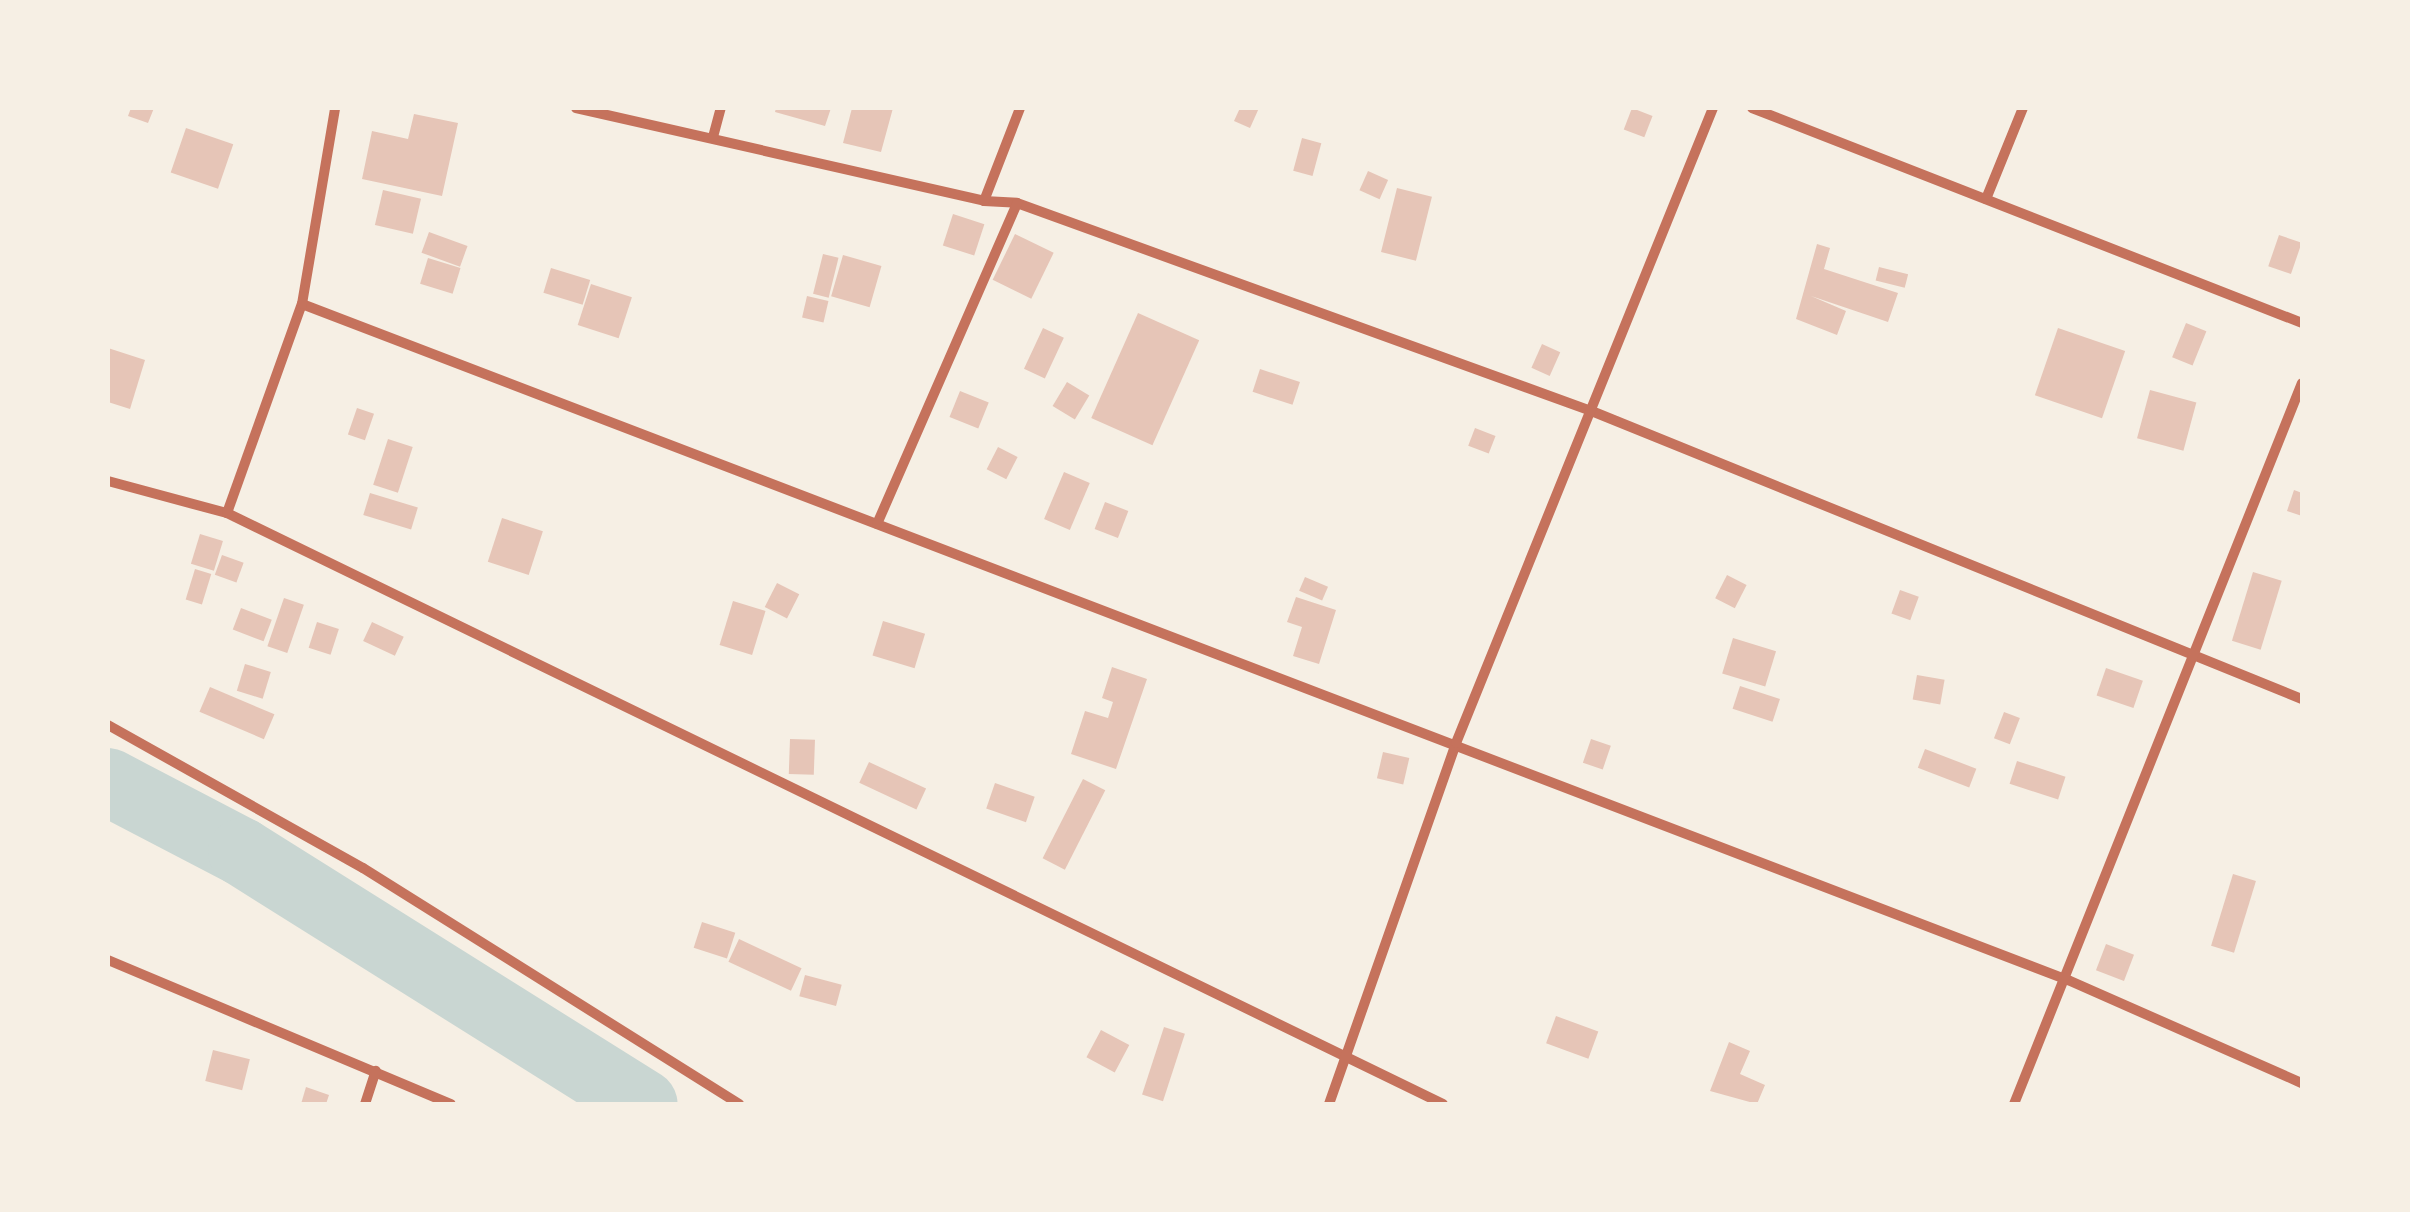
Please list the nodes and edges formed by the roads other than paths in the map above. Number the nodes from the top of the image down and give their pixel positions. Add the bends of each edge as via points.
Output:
1 (334, 108) edge
2 (576, 108) edge
3 (721, 108) edge
4 (1020, 108) edge
5 (1714, 108) edge
6 (1752, 108) edge
7 (2022, 108) edge
8 (712, 137) junction
9 (1986, 199) junction
10 (984, 201) junction
11 (1018, 203) junction
12 (302, 304) junction
13 (2302, 322) edge
14 (2302, 384) edge
15 (1594, 412) junction
16 (108, 481) edge
17 (227, 513) junction
18 (877, 524) junction
19 (2196, 659) junction
20 (2302, 699) edge
21 (108, 725) edge
22 (1456, 743) junction
23 (108, 960) edge
24 (2068, 980) junction
25 (1346, 1062) junction
26 (376, 1071) junction
27 (2302, 1082) edge
28 (366, 1104) edge
29 (451, 1104) edge
30 (740, 1104) edge
31 (1328, 1104) edge
32 (1442, 1104) edge
33 (2014, 1104) edge

1 - 12 street
2 - 8 street
3 - 8 street
4 - 10 street
5 - 15 street
6 - 9 street
7 - 9 street
8 - 10 street
9 - 13 street
10 - 11 street
11 - 15 street
11 - 18 street
12 - 17 street
12 - 18 street
14 - 19 street
15 - 19 street
15 - 22 street
16 - 17 street
17 - 25 street
18 - 22 street
19 - 20 street
19 - 24 street
21 - 30 street via 362,868
22 - 24 street
22 - 25 street
23 - 26 street
24 - 27 street
24 - 33 street
25 - 31 street
25 - 32 street
26 - 28 street
26 - 29 street

